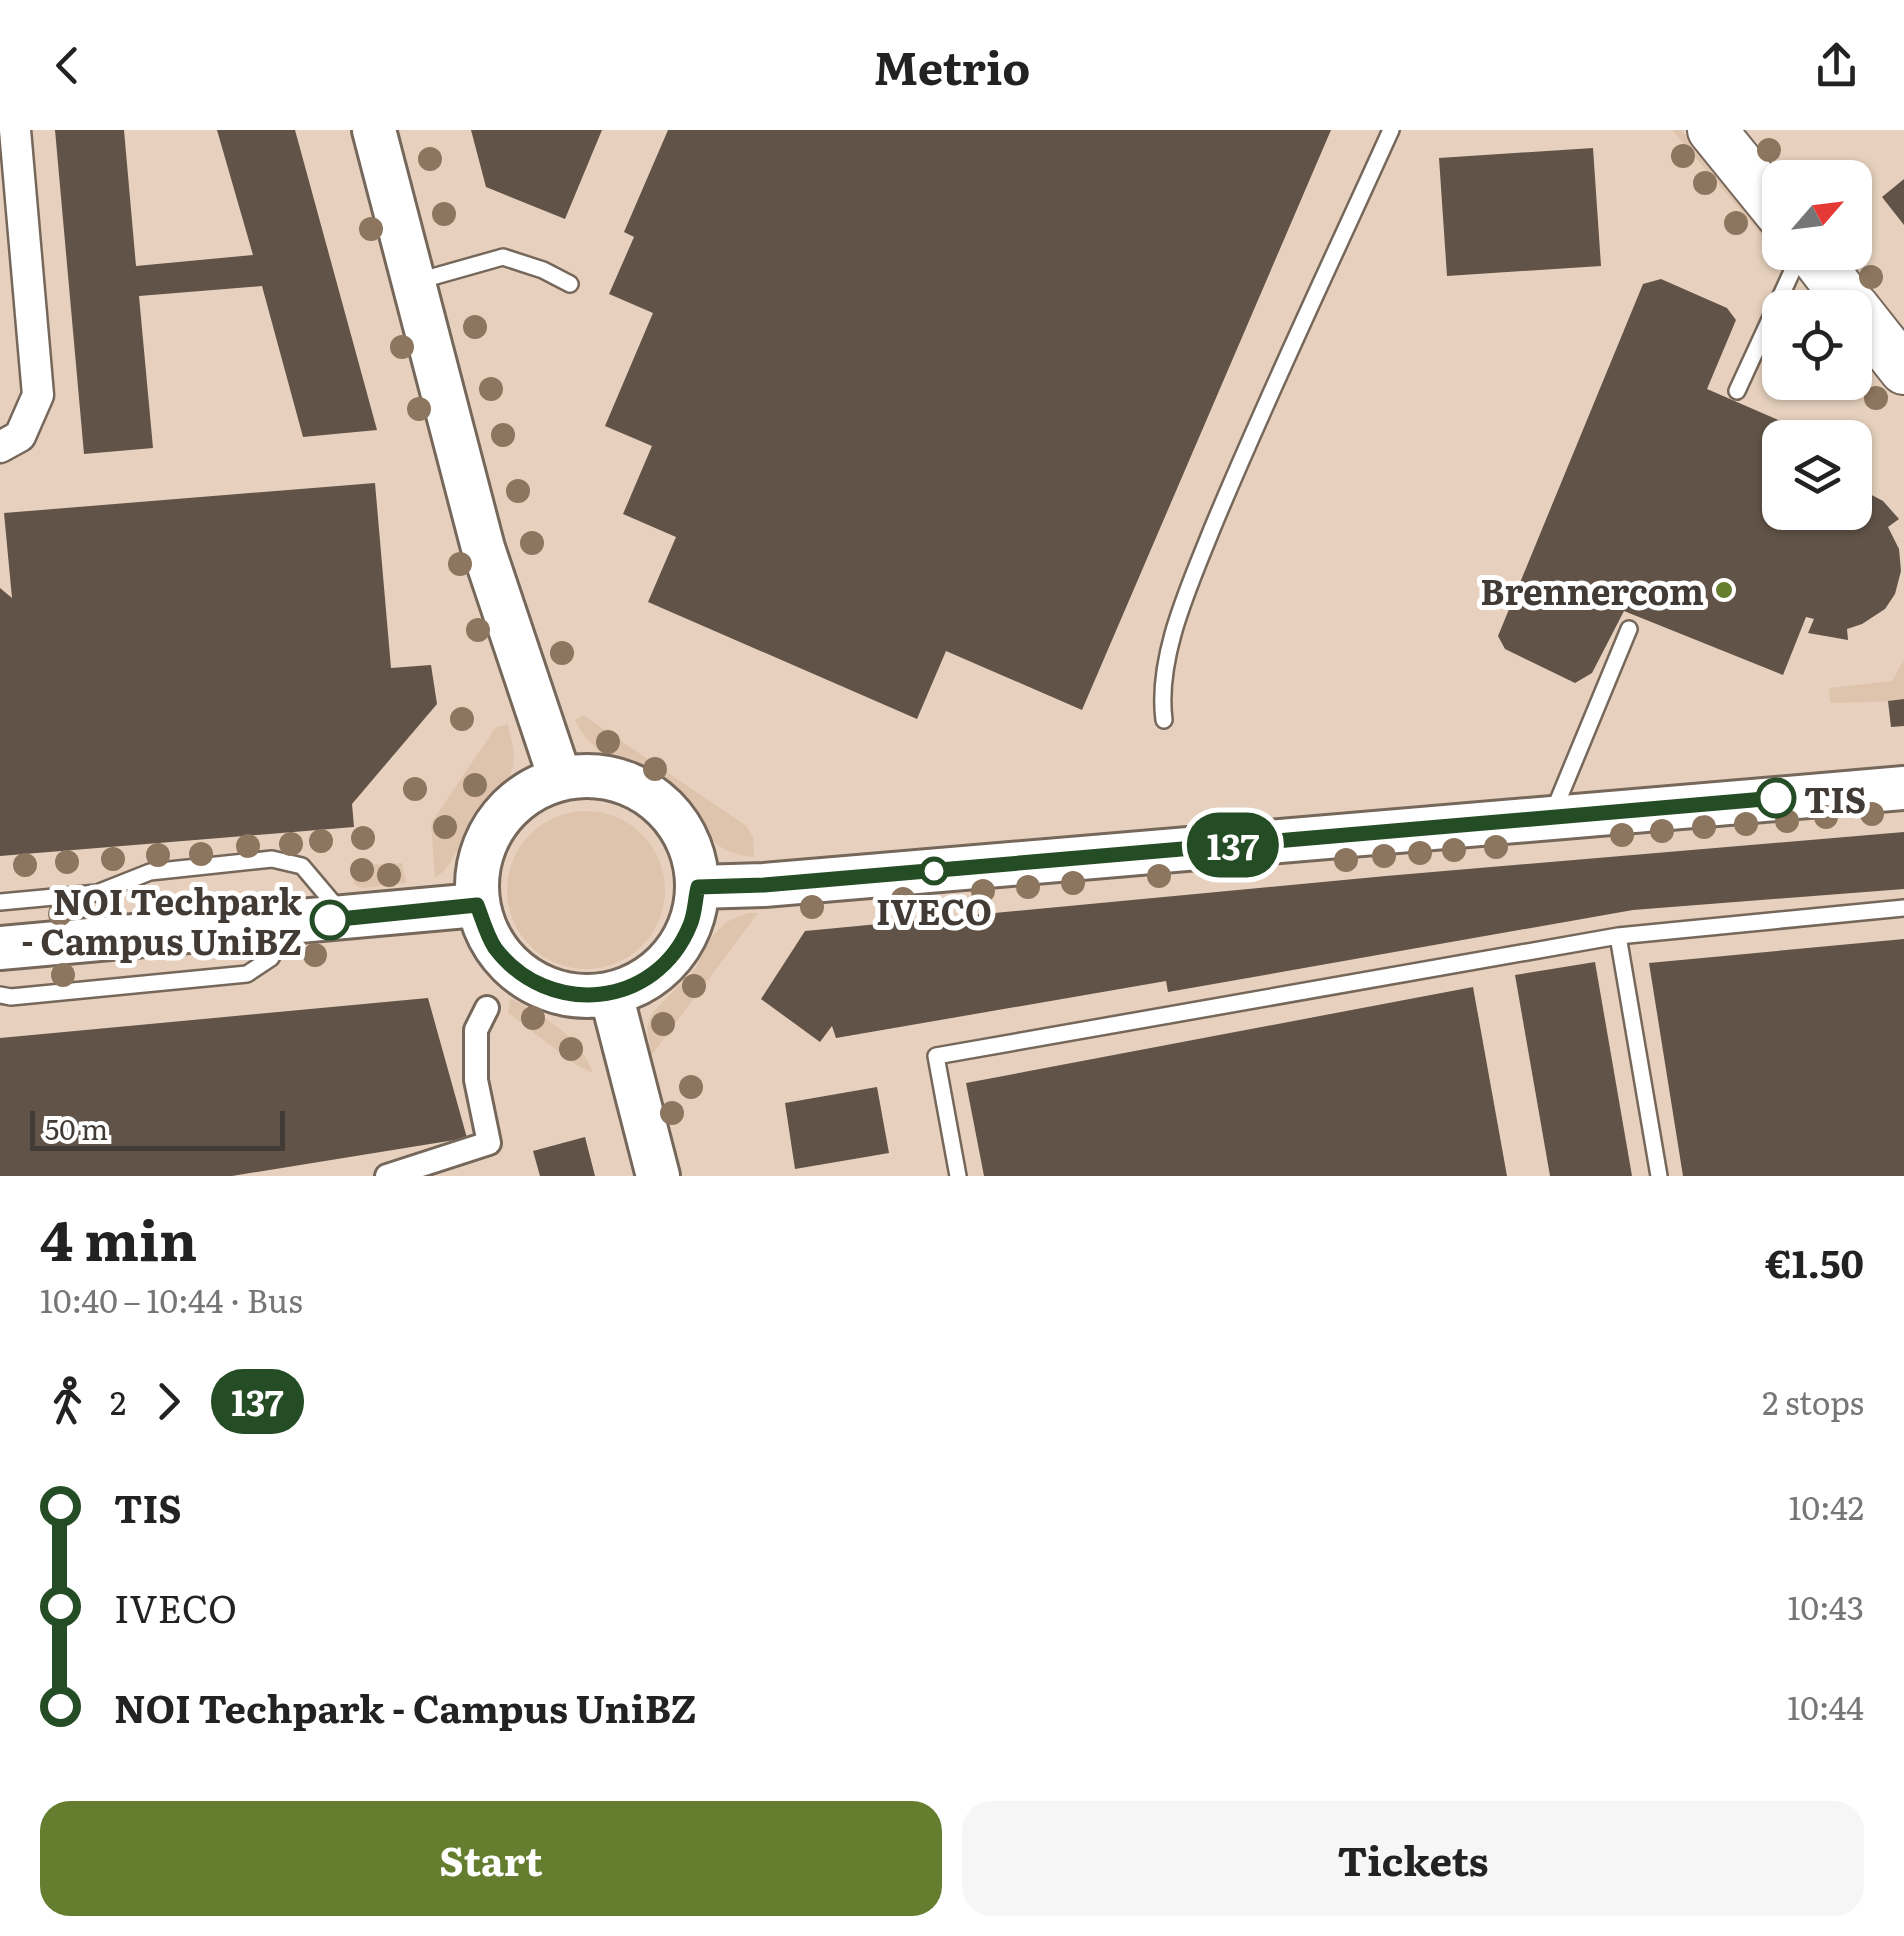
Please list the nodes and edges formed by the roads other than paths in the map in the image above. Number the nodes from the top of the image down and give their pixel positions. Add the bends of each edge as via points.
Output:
1 (15, 130) edge
2 (374, 130) edge
3 (1391, 130) edge
4 (1712, 130) edge
5 (1762, 192) edge
6 (1792, 270) edge
7 (1825, 270) edge
8 (414, 282) junction
9 (570, 284) dead end
10 (1841, 290) edge
11 (1872, 330) edge
12 (1904, 370) edge
13 (1737, 391) dead end
14 (10, 442) edge
15 (1629, 629) dead end
16 (1164, 720) dead end
17 (560, 778) junction
18 (1904, 788) edge
19 (1552, 816) junction
20 (698, 887) junction
21 (0, 902) edge
22 (477, 905) junction
23 (1904, 908) edge
24 (346, 918) junction
25 (298, 924) junction
26 (1618, 936) junction
27 (0, 948) edge
28 (610, 994) junction
29 (0, 995) edge
30 (487, 1008) dead end
31 (397, 1174) edge
32 (658, 1176) edge
33 (958, 1176) edge
34 (1659, 1176) edge

1 - 14 street via 38,395
2 - 8 main road
3 - 16 lane via 1199,560 1160,691
4 - 5 main road
6 - 13 lane
7 - 10 main road
8 - 9 lane via 503,257
8 - 17 main road via 482,548
11 - 12 main road
15 - 19 lane
17 - 20 main road via 600,775 638,788 670,812 690,848
17 - 22 main road via 530,790 485,840
18 - 19 main road
19 - 20 main road
20 - 28 main road via 691,924 673,956 645,981
21 - 24 lane via 97,893 150,872 272,859 302,866
22 - 24 main road
22 - 28 main road via 494,946 525,978 566,995
23 - 26 lane
24 - 25 main road
25 - 27 main road
25 - 29 lane via 248,974
26 - 33 lane via 936,1056
26 - 34 lane
28 - 32 main road
30 - 31 street via 476,1030 476,1080 488,1143

